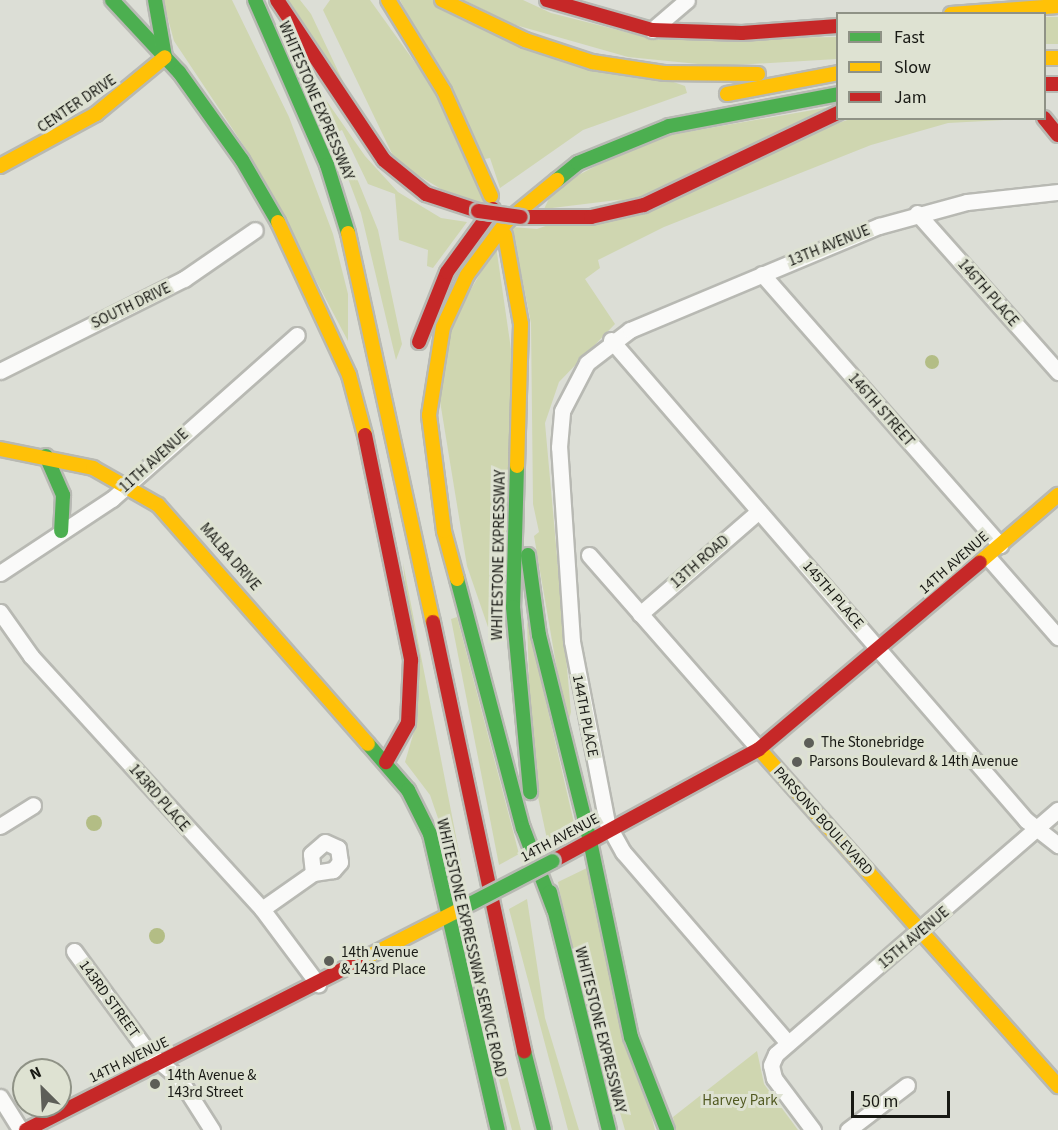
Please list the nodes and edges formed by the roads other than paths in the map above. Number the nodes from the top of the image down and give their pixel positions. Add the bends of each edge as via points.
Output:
1 (112, 0) edge
2 (155, 0) edge
3 (255, 0) edge
4 (277, 0) edge
5 (388, 0) edge
6 (442, 0) edge
7 (547, 0) edge
8 (687, 0) edge
9 (941, 0) edge
10 (1058, 6) edge
11 (951, 12) edge
12 (967, 12) edge
13 (836, 26) edge
14 (652, 30) junction
15 (165, 57) junction
16 (836, 71) edge
17 (836, 71) edge
18 (836, 94) edge
19 (712, 97) dead end
20 (836, 113) edge
21 (1046, 120) edge
22 (1058, 135) edge
23 (0, 166) edge
24 (510, 192) dead end
25 (1058, 192) edge
26 (917, 213) junction
27 (255, 230) dead end
28 (762, 274) junction
29 (297, 335) dead end
30 (611, 340) junction
31 (415, 363) dead end
32 (0, 371) edge
33 (522, 372) junction
34 (1058, 372) edge
35 (0, 449) edge
36 (46, 456) junction
37 (413, 456) dead end
38 (128, 484) junction
39 (1058, 495) edge
40 (759, 511) junction
41 (61, 531) junction
42 (1000, 545) junction
43 (589, 555) dead end
44 (987, 556) junction
45 (0, 573) edge
46 (0, 612) edge
47 (640, 614) junction
48 (1058, 637) edge
49 (879, 649) junction
50 (445, 664) junction
51 (759, 749) junction
52 (386, 762) junction
53 (33, 805) dead end
54 (1058, 810) edge
55 (0, 826) edge
56 (1038, 827) junction
57 (610, 830) junction
58 (590, 841) junction
59 (1058, 845) edge
60 (314, 873) dead end
61 (262, 909) junction
62 (554, 910) junction
63 (448, 916) junction
64 (924, 932) junction
65 (74, 951) dead end
66 (318, 984) junction
67 (788, 1042) junction
68 (161, 1063) junction
69 (908, 1085) dead end
70 (1058, 1086) edge
71 (0, 1097) edge
72 (21, 1130) edge
73 (26, 1130) edge
74 (212, 1130) edge
75 (498, 1130) edge
76 (544, 1130) edge
77 (609, 1130) edge
78 (667, 1130) edge
79 (813, 1130) edge
80 (848, 1130) edge

1 - 15 main road
2 - 15 main road
3 - 50 main road, WHITESTONE EXPRESSWAY via 309,120 350,233
4 - 20 main road, bridge via 384,160 426,194 478,211 521,218 591,217 644,205
5 - 33 main road, WHITESTONE EXPRESSWAY via 458,116 491,196 519,300
6 - 16 main road via 536,45 614,66 708,76
7 - 14 main road
8 - 14 street
9 - 11 main road
10 - 12 main road
13 - 14 main road via 718,33
15 - 23 main road, CENTER DRIVE via 96,114
15 - 52 main road via 267,201 320,301 349,375 373,463 411,660 408,723
17 - 19 main road
18 - 62 main road via 669,126 578,162 507,221 467,275 443,327 429,404 441,515 523,828
21 - 22 main road
24 - 31 main road via 447,272
25 - 26 street, 13TH AVENUE via 1004,196
26 - 28 street, 13TH AVENUE
26 - 34 street, 146TH PLACE
27 - 32 street, SOUTH DRIVE via 184,279
28 - 30 street, 13TH AVENUE
28 - 42 street, 146TH STREET
29 - 38 street, 11TH AVENUE
30 - 40 street, 145TH PLACE
30 - 57 street, 144TH PLACE via 575,379 559,430 573,649
33 - 58 main road via 533,604
33 - 62 main road, WHITESTONE EXPRESSWAY via 513,631 524,754
35 - 36 main road, MALBA DRIVE
36 - 38 main road, MALBA DRIVE
36 - 41 main road via 63,495
37 - 50 main road
38 - 41 street, 11TH AVENUE
38 - 52 main road, MALBA DRIVE via 193,539
39 - 42 main road, 14TH AVENUE
40 - 47 street, 13TH ROAD
40 - 49 street, 145TH PLACE
41 - 45 street, 11TH AVENUE
42 - 44 main road, 14TH AVENUE
43 - 47 street, PARSONS BOULEVARD
44 - 48 street
44 - 49 main road, 14TH AVENUE
46 - 61 street, 143RD PLACE via 31,656
47 - 51 street, PARSONS BOULEVARD
49 - 51 main road, 14TH AVENUE
49 - 56 street, 145TH PLACE via 1026,820
50 - 76 main road, WHITESTONE EXPRESSWAY via 511,998
51 - 57 main road, 14TH AVENUE
51 - 64 main road, PARSONS BOULEVARD
52 - 63 main road, WHITESTONE EXPRESSWAY SERVICE ROAD via 427,824
53 - 55 street
54 - 56 street, 15TH AVENUE
56 - 59 street, 145TH PLACE
56 - 64 street, 15TH AVENUE
57 - 58 main road, 14TH AVENUE
57 - 67 street, 144TH PLACE via 623,852
58 - 63 main road, 14TH AVENUE, bridge
58 - 78 main road via 631,1036
60 - 61 street
61 - 66 street, 143RD PLACE
62 - 77 main road, WHITESTONE EXPRESSWAY
63 - 66 main road, 14TH AVENUE
63 - 75 main road, WHITESTONE EXPRESSWAY SERVICE ROAD
64 - 67 street, 15TH AVENUE
64 - 70 main road, PARSONS BOULEVARD
65 - 68 street, 143RD STREET
66 - 68 main road, 14TH AVENUE
67 - 79 street, 15TH AVENUE via 771,1065
68 - 73 main road, 14TH AVENUE
68 - 74 street, 143RD STREET via 179,1078
69 - 80 street
71 - 72 street

